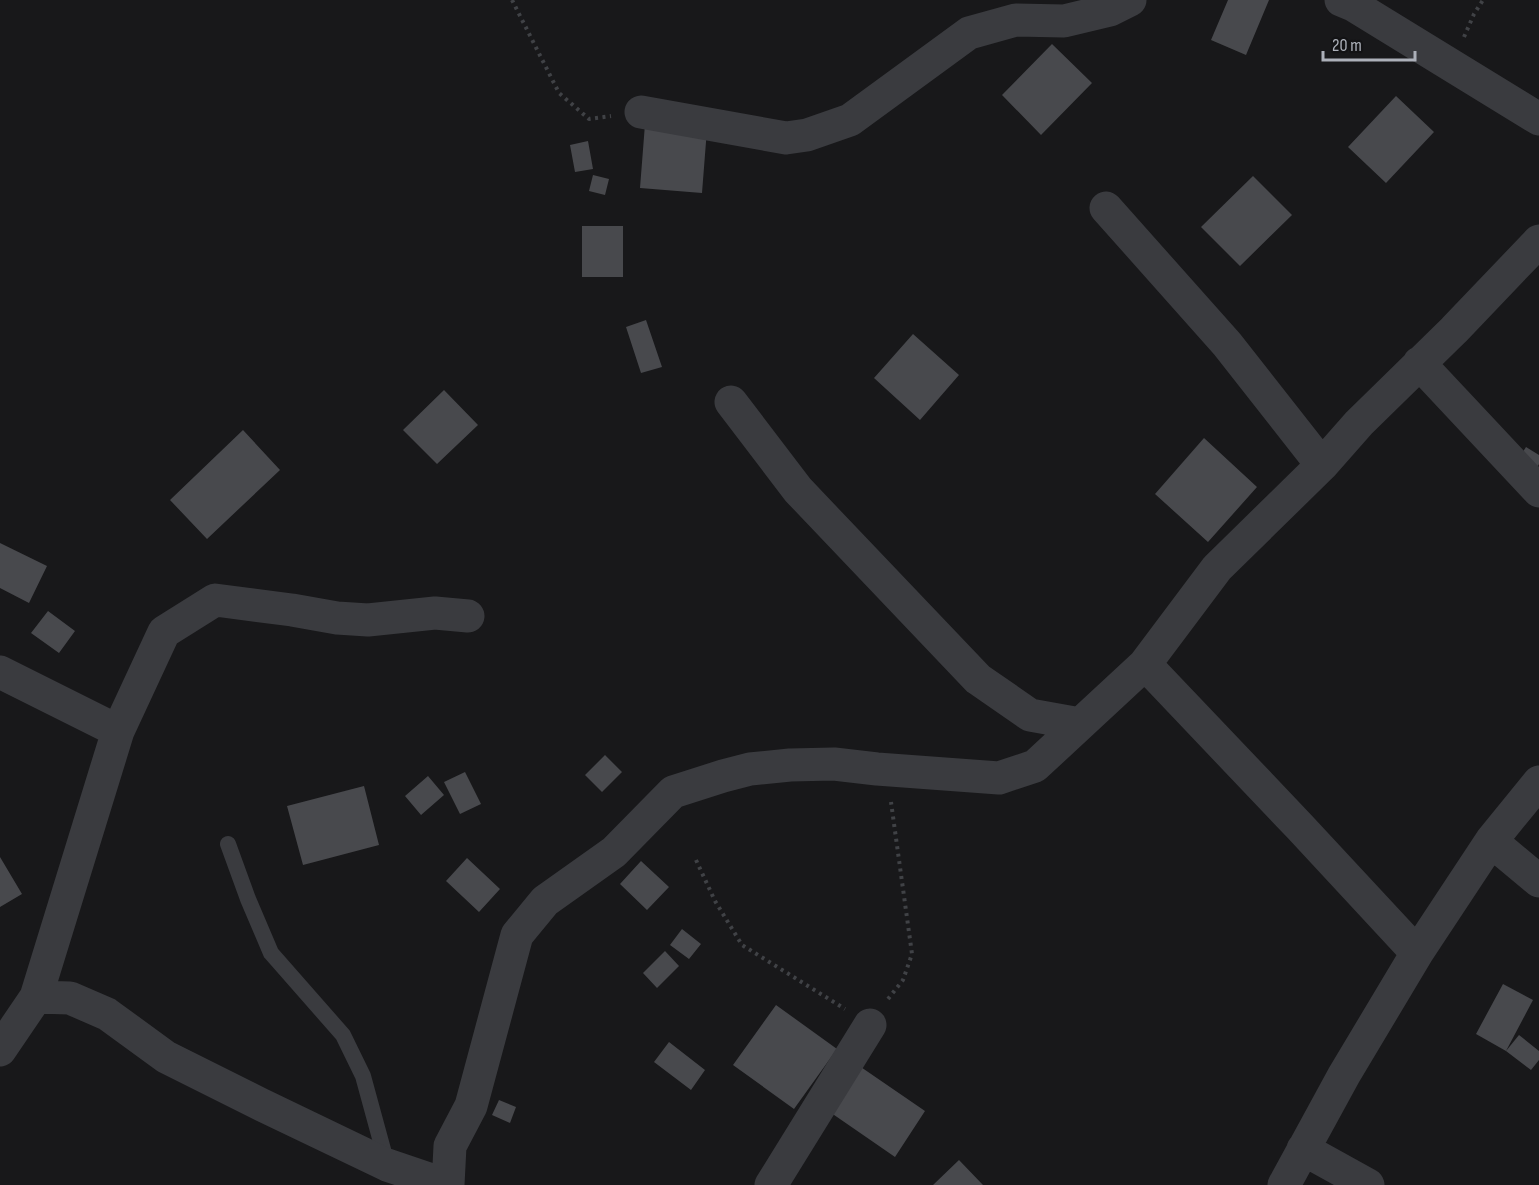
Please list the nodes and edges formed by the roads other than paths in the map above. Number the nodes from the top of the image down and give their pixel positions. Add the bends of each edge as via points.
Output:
1 (1130, 0) edge
2 (1341, 0) edge
3 (641, 112) road end
4 (1539, 118) edge
5 (1106, 208) dead end
6 (1539, 241) edge
7 (1419, 363) junction
8 (731, 402) dead end
9 (1322, 465) junction
10 (1539, 491) edge
11 (468, 616) dead end
12 (1145, 664) junction
13 (0, 672) edge
14 (1080, 724) junction
15 (118, 731) junction
16 (1539, 782) edge
17 (1491, 841) junction
18 (228, 844) dead end
19 (1539, 881) edge
20 (1417, 953) junction
21 (36, 997) junction
22 (876, 1016) road end
23 (0, 1050) edge
24 (1303, 1149) junction
25 (387, 1165) junction
26 (447, 1185) edge
27 (771, 1185) edge
28 (1284, 1185) edge
29 (1368, 1185) edge

1 - 3 street via 1110,10 1064,21 1016,20 969,33 850,120 807,135 786,138
2 - 4 street
5 - 9 street via 1227,344
6 - 7 street
7 - 9 street
7 - 10 street
8 - 14 street via 798,489 978,679 1030,715
9 - 12 street via 1217,568
11 - 15 street via 435,613 368,621 215,600 164,632
12 - 14 street
12 - 20 street
13 - 15 street
14 - 26 street via 1035,766 999,778 834,764 790,765 750,769 673,792 614,852 544,901 516,935 471,1106 450,1146
15 - 21 street
16 - 17 street
17 - 19 street
17 - 20 street
18 - 25 lane via 271,953 343,1035 363,1076
20 - 24 street
21 - 23 street
21 - 25 street via 70,998 106,1014 166,1057
22 - 27 street
24 - 28 street
24 - 29 street
25 - 26 street

